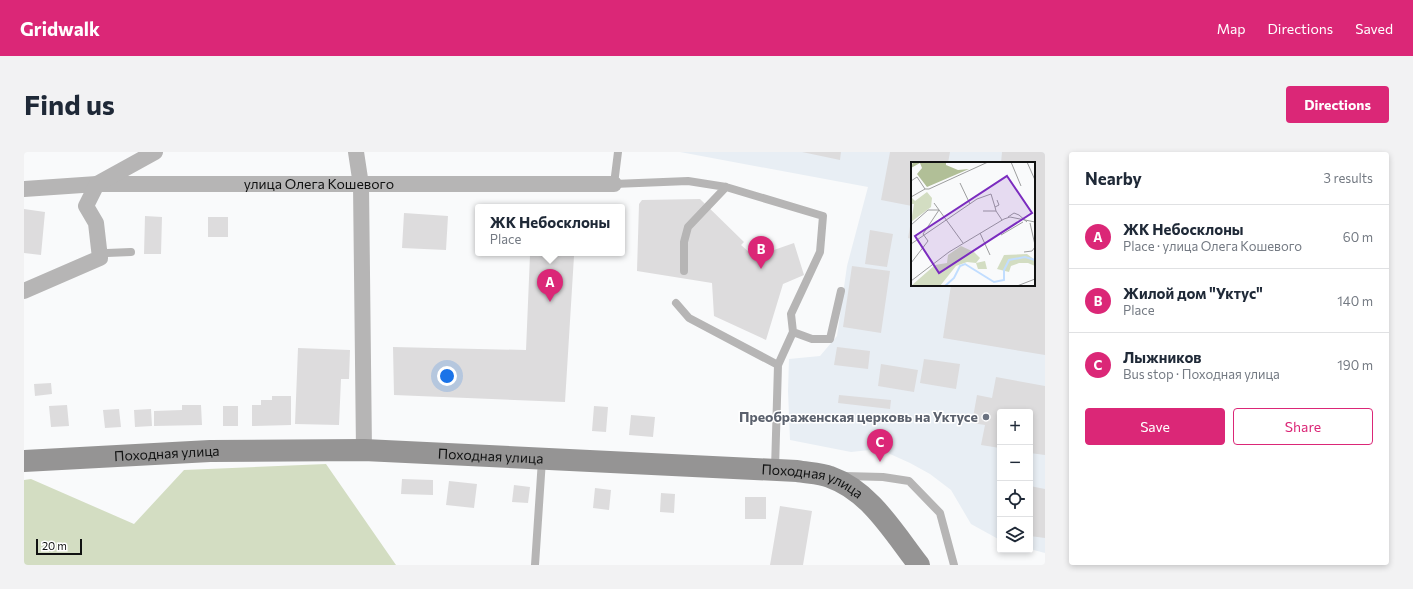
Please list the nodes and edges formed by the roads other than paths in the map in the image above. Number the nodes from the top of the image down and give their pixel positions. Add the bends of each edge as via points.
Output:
1 (155, 152) edge
2 (356, 152) edge
3 (618, 152) edge
4 (97, 184) junction
5 (614, 184) junction
6 (361, 185) junction
7 (726, 187) junction
8 (24, 189) edge
9 (131, 252) dead end
10 (100, 258) junction
11 (684, 271) dead end
12 (24, 291) edge
13 (841, 291) dead end
14 (676, 303) dead end
15 (793, 332) junction
16 (778, 365) junction
17 (364, 450) junction
18 (542, 459) junction
19 (24, 461) edge
20 (775, 470) junction
21 (830, 476) junction
22 (535, 565) edge
23 (919, 565) edge
24 (954, 565) edge

1 - 4 street
2 - 6 street
3 - 5 lane
4 - 6 street, улица Олега Кошевого
4 - 8 street, улица Олега Кошевого
4 - 10 street via 86,206 96,223
5 - 6 street, улица Олега Кошевого
5 - 7 lane via 688,181
6 - 17 street
7 - 11 lane via 688,227 684,242
7 - 15 lane via 823,216 820,252 791,314
9 - 10 lane via 107,253
10 - 12 street
13 - 15 lane via 830,339 812,339
14 - 16 lane via 689,318
15 - 16 lane
16 - 20 lane
17 - 18 main road, Походная улица
17 - 19 main road, Походная улица via 210,451
18 - 20 main road, Походная улица
18 - 22 lane
20 - 21 main road, Походная улица
21 - 23 main road, Походная улица via 852,488 875,508
21 - 24 lane via 883,477 909,481 940,513

